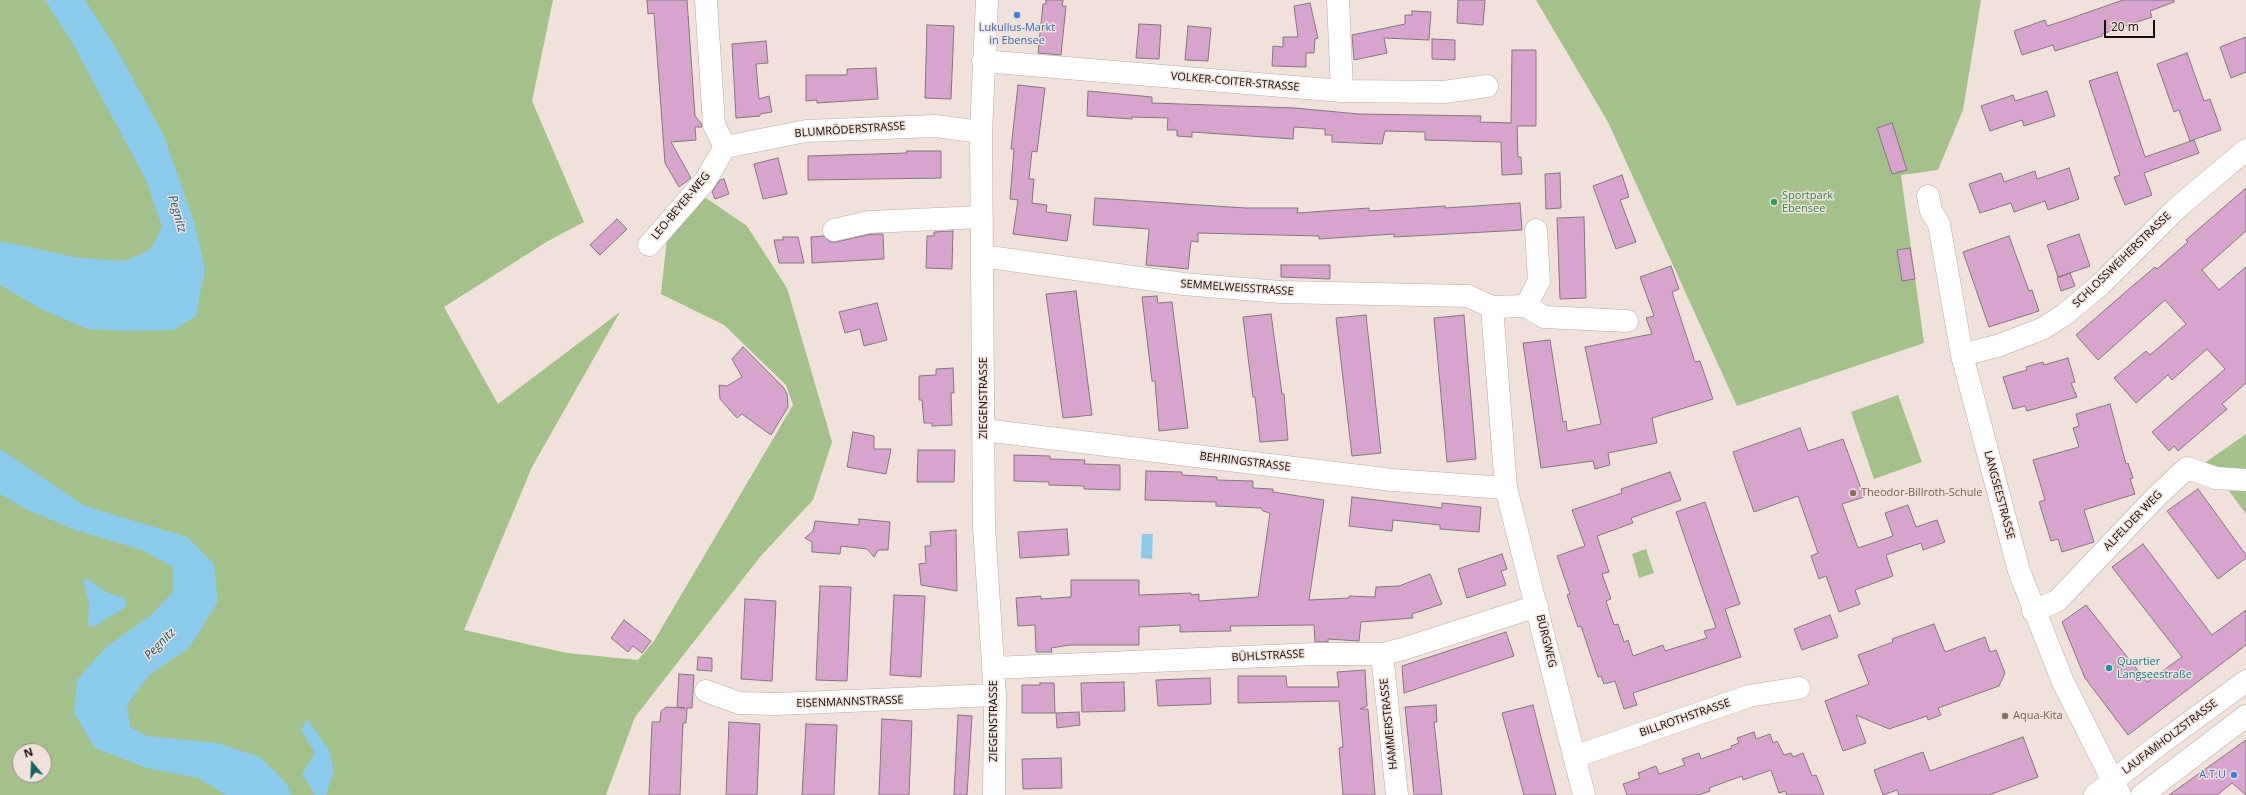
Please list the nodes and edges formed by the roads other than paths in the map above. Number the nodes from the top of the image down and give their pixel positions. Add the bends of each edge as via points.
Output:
1 (706, 0) edge
2 (987, 0) edge
3 (1338, 0) edge
4 (983, 61) junction
5 (1487, 86) dead end
6 (1342, 91) junction
7 (981, 132) junction
8 (725, 147) junction
9 (2246, 150) edge
10 (1928, 196) dead end
11 (982, 217) junction
12 (834, 230) dead end
13 (1536, 230) dead end
14 (649, 245) dead end
15 (982, 256) junction
16 (1526, 306) junction
17 (1492, 307) junction
18 (1627, 321) dead end
19 (1962, 354) junction
20 (984, 430) junction
21 (2246, 480) edge
22 (1506, 488) junction
23 (1537, 606) junction
24 (2034, 611) junction
25 (1382, 654) junction
26 (993, 668) junction
27 (2246, 681) edge
28 (1799, 688) dead end
29 (706, 691) dead end
30 (995, 695) junction
31 (2246, 716) edge
32 (1574, 757) junction
33 (2117, 787) edge
34 (994, 795) edge
35 (1397, 795) edge
36 (1584, 795) edge
37 (2095, 795) edge
38 (2142, 795) edge

1 - 8 street via 714,125
2 - 4 street, ZIEGENSTRASSE
3 - 6 street
4 - 6 street, VOLKER-COITER-STRASSE
4 - 7 street, ZIEGENSTRASSE
5 - 6 street, VOLKER-COITER-STRASSE via 1444,92
7 - 8 street, BLUMRÖDERSTRASSE via 935,126 806,131
7 - 11 street, ZIEGENSTRASSE
8 - 14 street, LEO-BEYER-WEG via 705,181
9 - 19 street, SCHLOSSWEIHERSTRASSE via 2177,208 2100,285 2064,315 2042,330 1997,346
10 - 19 street, LANGSEESTRASSE via 1931,211 1939,224
11 - 12 street via 869,222
11 - 15 street, ZIEGENSTRASSE
13 - 16 street via 1539,281
15 - 17 street, SEMMELWEISSTRASSE via 1183,284 1282,292 1468,296
15 - 20 street, ZIEGENSTRASSE
16 - 17 street, SEMMELWEISSTRASSE
16 - 18 street via 1544,317
17 - 22 street
19 - 24 street, LANGSEESTRASSE via 2012,546
20 - 22 street, BEHRINGSTRASSE via 1392,480
20 - 26 street, ZIEGENSTRASSE via 984,527
21 - 24 street, ALFELDER WEG via 2216,478 2187,468 2057,601
22 - 23 street, BÜRGWEG
23 - 25 street, BÜHLSTRASSE
23 - 32 street, BÜRGWEG
24 - 33 street, LANGSEESTRASSE via 2071,698
25 - 26 street, BÜHLSTRASSE via 1314,654
25 - 35 street, HAMMERSTRASSE
26 - 30 street, ZIEGENSTRASSE
27 - 33 street, LAUFAMHOLZSTRASSE
28 - 32 street, BILLROTHSTRASSE via 1749,696
29 - 30 street, EISENMANNSTRASSE via 739,703 776,704
30 - 34 street, ZIEGENSTRASSE
31 - 38 street
32 - 36 street, BÜRGWEG
33 - 37 street, LAUFAMHOLZSTRASSE

